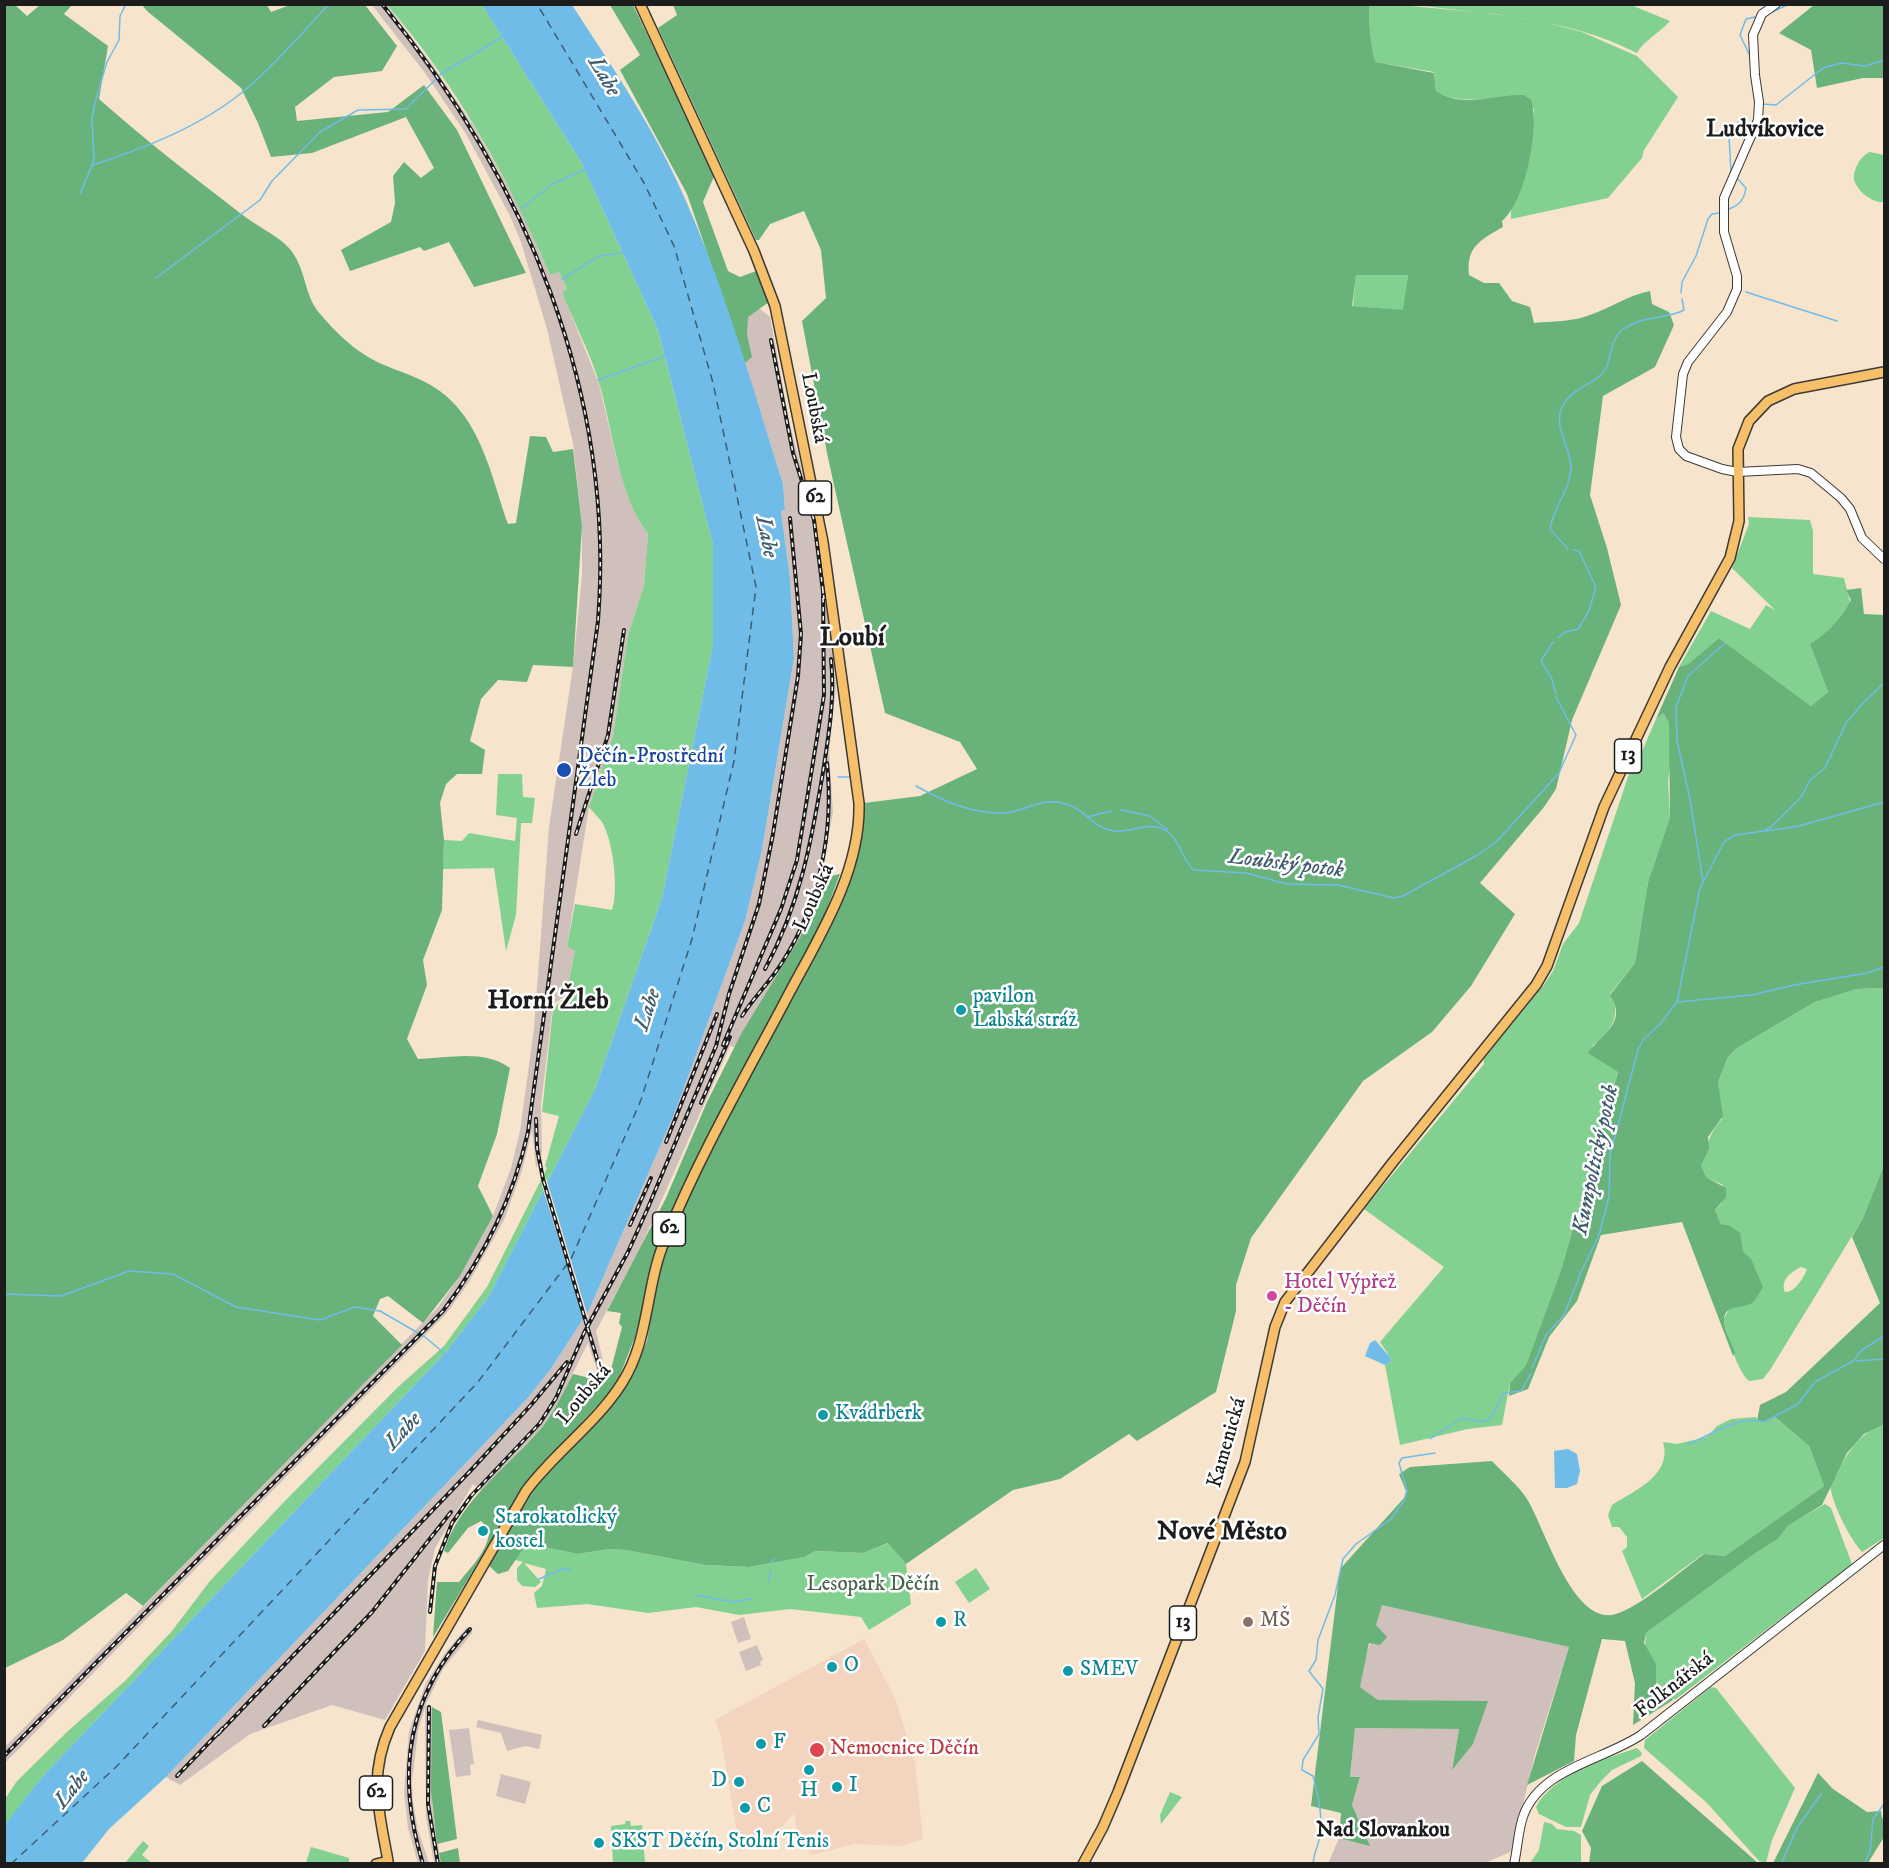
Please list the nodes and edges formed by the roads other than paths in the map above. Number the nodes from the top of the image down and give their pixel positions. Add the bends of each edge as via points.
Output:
1 (640, 4) edge
2 (1776, 4) edge
3 (1884, 372) edge
4 (1737, 472) junction
5 (1884, 559) edge
6 (1884, 1545) edge
7 (376, 1863) edge
8 (1083, 1863) edge
9 (1514, 1863) edge

1 - 7 main road, Loubská / 62 via 754,251 775,306 823,542 859,803 857,835 826,923 699,1164 663,1242 642,1339 626,1375 600,1412 526,1491 390,1727 375,1787 388,1861
2 - 4 street via 1762,14 1753,35 1759,104 1754,131 1724,198 1724,232 1737,276 1737,290 1727,312 1688,362 1676,437 1686,456
3 - 4 main road, 13 via 1812,384 1768,401 1744,428
4 - 5 street via 1798,469 1811,473 1841,498 1862,538
4 - 8 main road, Kamenická / 13 via 1739,520 1730,558 1670,667 1604,807 1553,954 1536,985 1356,1209 1282,1308 1245,1462 1118,1792
6 - 9 street, Folknářská via 1641,1735 1569,1770 1543,1788 1525,1812

